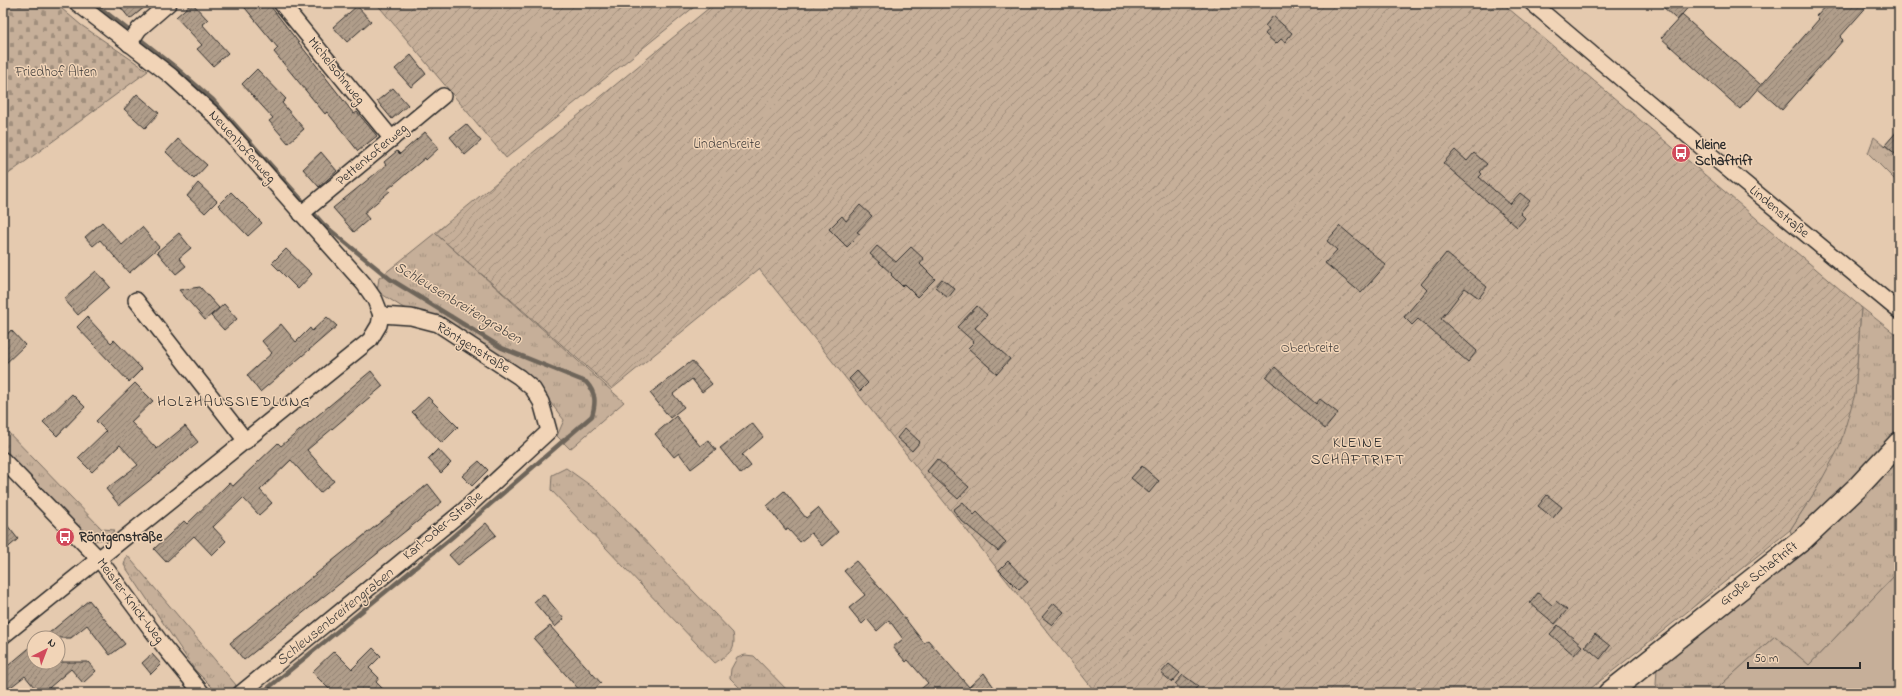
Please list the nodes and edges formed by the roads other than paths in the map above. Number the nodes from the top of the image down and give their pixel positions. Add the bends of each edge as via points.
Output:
1 (77, 3) edge
2 (169, 3) edge
3 (281, 3) edge
4 (1532, 3) edge
5 (1552, 3) edge
6 (1553, 19) junction
7 (129, 44) junction
8 (443, 96) dead end
9 (392, 140) junction
10 (305, 210) junction
11 (136, 300) dead end
12 (1899, 311) edge
13 (381, 315) junction
14 (549, 431) joint
15 (246, 441) junction
16 (1899, 443) edge
17 (3, 460) edge
18 (99, 559) junction
19 (3, 636) edge
20 (202, 693) edge
21 (241, 693) edge
22 (1609, 693) edge

1 - 7 street, Neuenhofenweg
2 - 7 street via 139,29
3 - 9 street, Michelsohnweg
4 - 6 street, Lindenstraße
5 - 6 street
6 - 12 street, Lindenstraße via 1729,171
7 - 10 street, Neuenhofenweg via 171,76 216,116
8 - 9 street, Pettenkoferweg
9 - 10 street, Pettenkoferweg
10 - 13 street, Neuenhofenweg via 364,284
11 - 15 street
13 - 14 street, Röntgenstraße via 418,318 438,324 519,377 533,389 541,402
13 - 15 street via 379,325 370,340
14 - 21 street, Karl-Oder-Straße via 462,512
15 - 18 street
16 - 22 street, Große Schaftrift via 1858,488 1802,540
17 - 18 street, Meister-Knick-Weg
18 - 19 street
18 - 20 street, Meister-Knick-Weg

